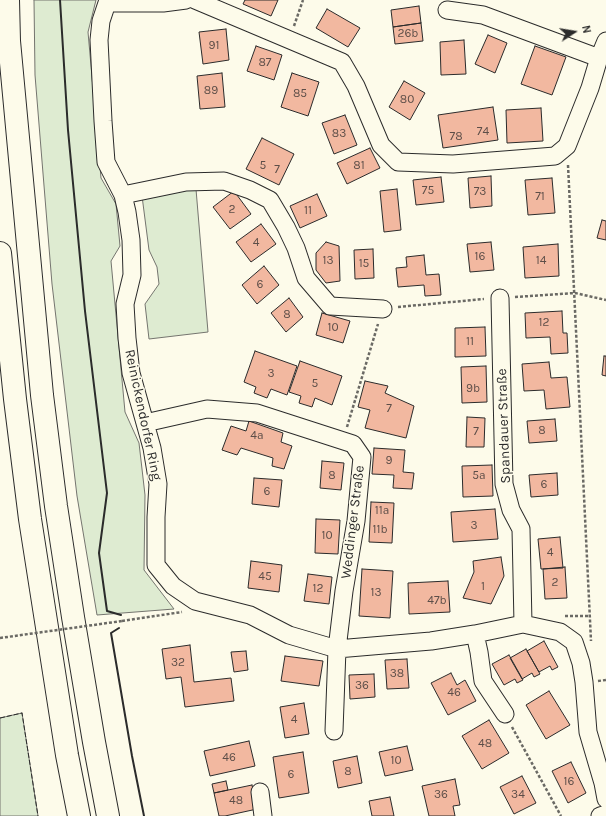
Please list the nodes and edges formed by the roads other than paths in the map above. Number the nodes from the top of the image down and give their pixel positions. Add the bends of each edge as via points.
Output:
1 (8, 0) edge
2 (186, 0) edge
3 (195, 0) edge
4 (108, 2) edge
5 (447, 10) dead end
6 (606, 41) edge
7 (599, 58) junction
8 (123, 195) junction
9 (0, 253) edge
10 (500, 298) road end
11 (383, 309) road end
12 (145, 423) junction
13 (523, 624) junction
14 (475, 634) junction
15 (337, 649) junction
16 (505, 714) road end
17 (334, 731) dead end
18 (260, 792) dead end
19 (606, 799) edge
20 (606, 814) edge
21 (79, 816) edge
22 (108, 816) edge
23 (263, 816) edge
24 (600, 816) edge

1 - 22 highway via 9,41 42,395 65,565
2 - 4 street via 163,4
3 - 7 street via 342,62 356,86 381,145 398,162 453,164 555,156 567,146
4 - 8 street, Reinickendorfer Ring via 101,21 99,40 106,162
5 - 7 street via 483,15
6 - 7 street
8 - 11 street via 186,182 224,181 250,190 270,200 286,226 306,278 330,306
8 - 12 street, Reinickendorfer Ring via 131,240 132,275 126,304 127,338 131,373
9 - 21 highway via 30,519
10 - 13 street, Spandauer Straße via 504,484 521,529
12 - 15 street, Reinickendorfer Ring via 158,484 156,565 173,586 195,601 250,615 289,635
12 - 15 street, Weddinger Straße via 207,409 257,413 353,444 362,457 356,521
13 - 14 street, Reinickendorfer Ring
13 - 19 street, Reinickendorfer Ring via 560,632 574,642 584,682 588,732
14 - 15 street, Reinickendorfer Ring via 431,641
14 - 16 street via 483,681
15 - 17 street, Weddinger Straße
18 - 23 street
20 - 24 street

